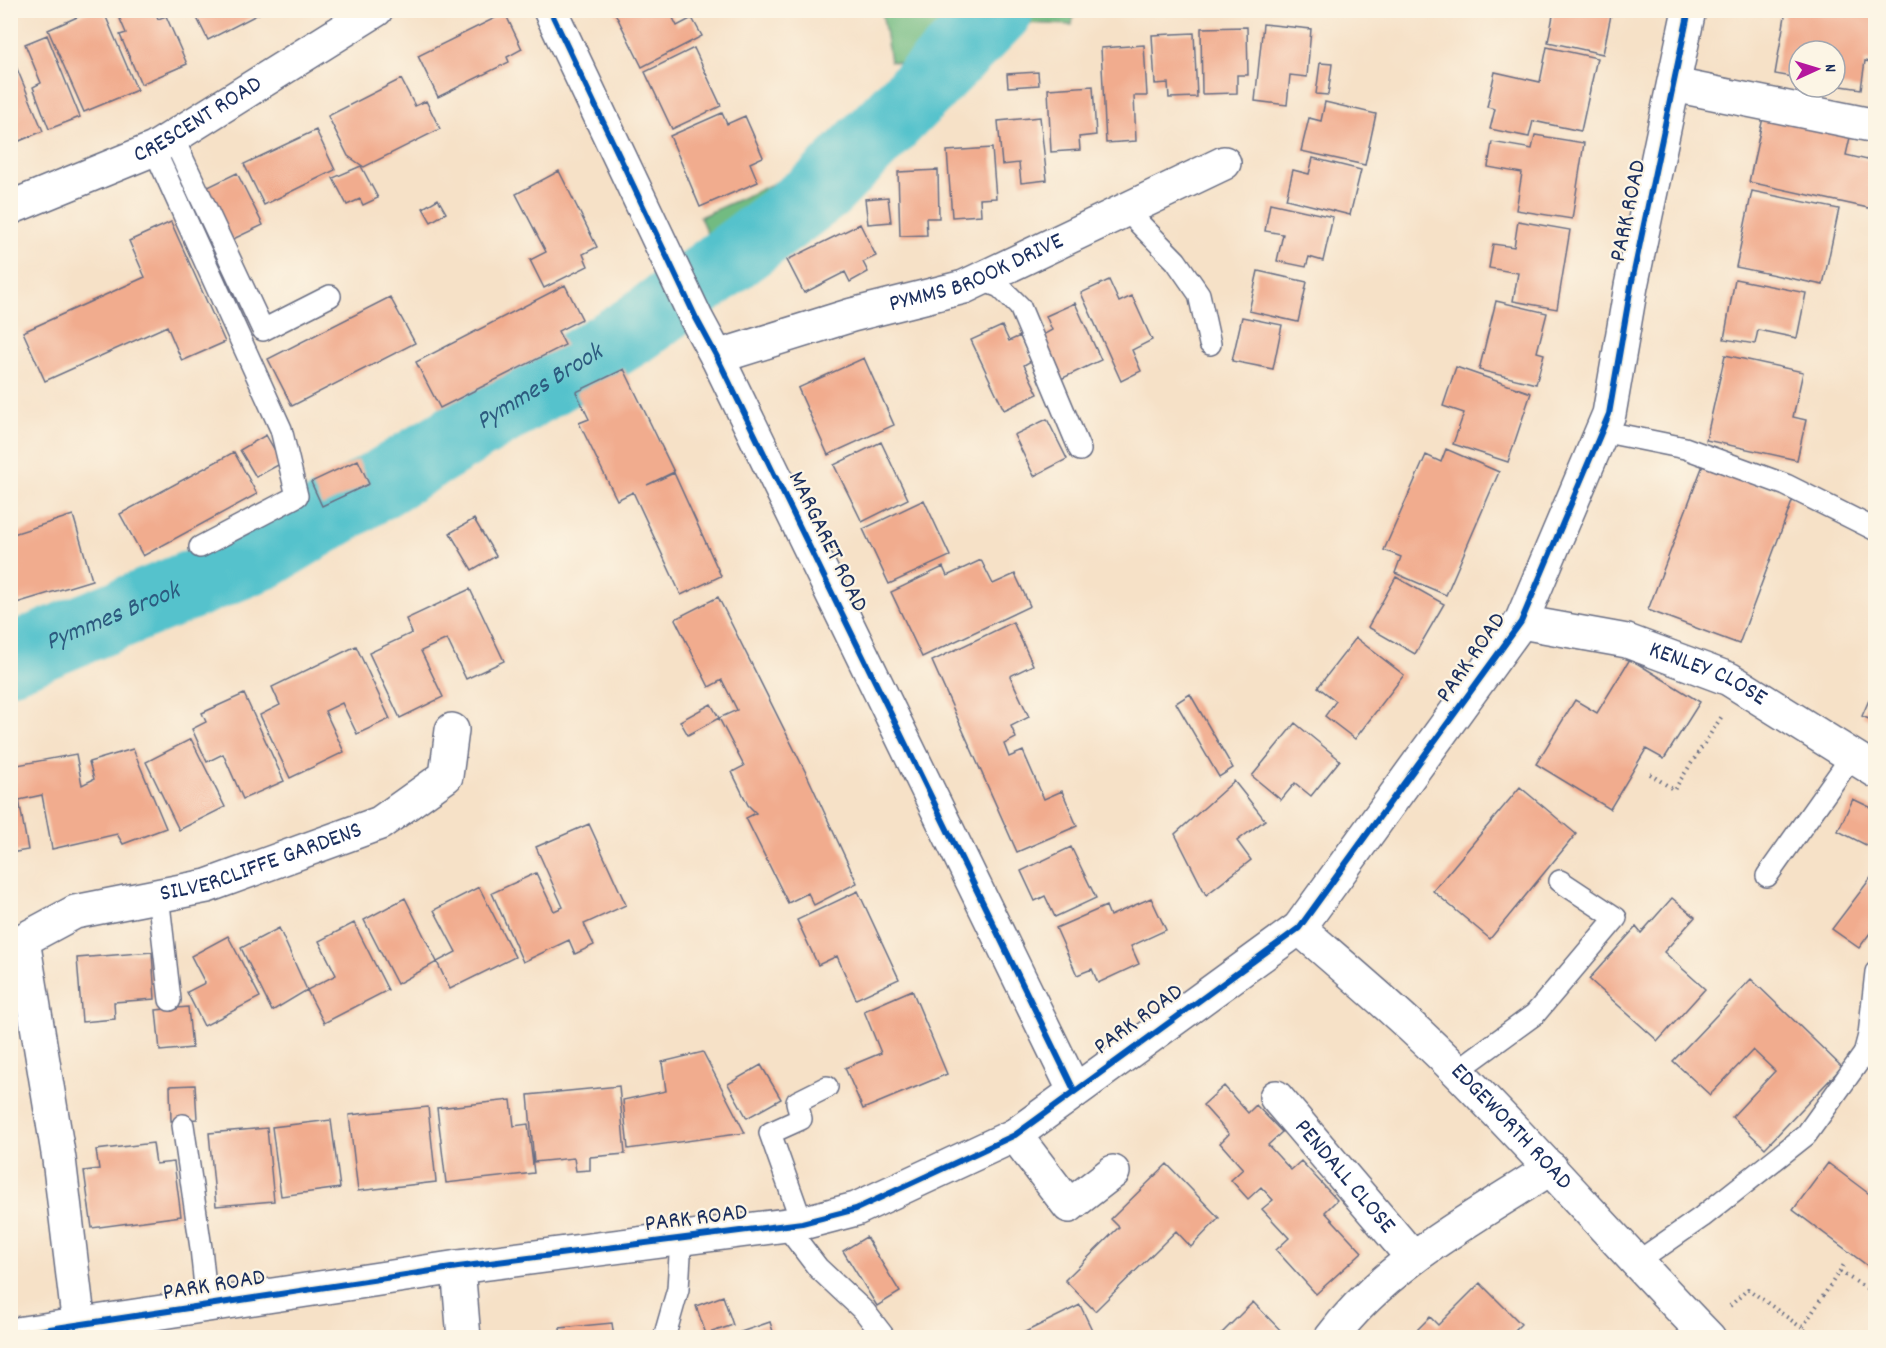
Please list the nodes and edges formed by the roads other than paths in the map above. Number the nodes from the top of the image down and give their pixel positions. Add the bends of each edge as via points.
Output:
1 (376, 10) edge
2 (550, 10) edge
3 (1689, 10) edge
4 (1674, 85) junction
5 (1875, 126) edge
6 (163, 144) junction
7 (1224, 163) dead end
8 (10, 208) edge
9 (1126, 210) junction
10 (980, 279) junction
11 (330, 296) dead end
12 (1210, 344) dead end
13 (717, 357) junction
14 (1600, 431) junction
15 (1080, 450) dead end
16 (1875, 530) edge
17 (201, 547) dead end
18 (1521, 622) junction
19 (452, 730) dead end
20 (1864, 763) edge
21 (1767, 876) dead end
22 (1560, 881) dead end
23 (158, 895) junction
24 (1299, 928) junction
25 (17, 941) edge
26 (1875, 972) edge
27 (170, 1000) dead end
28 (1457, 1071) junction
29 (827, 1087) dead end
30 (1074, 1090) junction
31 (1276, 1097) dead end
32 (183, 1125) dead end
33 (1015, 1135) junction
34 (1551, 1168) junction
35 (1113, 1172) dead end
36 (794, 1225) junction
37 (681, 1239) junction
38 (1413, 1258) junction
39 (1636, 1263) junction
40 (458, 1268) junction
41 (207, 1306) junction
42 (79, 1326) junction
43 (10, 1335) edge
44 (1707, 1335) edge
45 (464, 1338) edge
46 (664, 1338) edge
47 (885, 1338) edge
48 (1331, 1338) edge

1 - 6 street, CRESCENT ROAD
2 - 13 street, MARGARET ROAD
3 - 4 street, PARK ROAD
4 - 5 street
4 - 14 street, PARK ROAD via 1631,286 1609,414
6 - 8 street, CRESCENT ROAD
6 - 11 lane via 263,330
6 - 17 lane via 281,429 297,496
7 - 9 street, PYMMS BROOK DRIVE
9 - 10 street, PYMMS BROOK DRIVE
9 - 12 lane via 1176,261 1199,294
10 - 13 street, PYMMS BROOK DRIVE via 964,287 852,315
10 - 15 lane via 1000,287 1020,307
13 - 30 street, MARGARET ROAD
14 - 16 lane via 1685,448 1786,485
14 - 18 street, PARK ROAD
18 - 20 street, KENLEY CLOSE via 1627,641 1729,679
18 - 24 street, PARK ROAD
19 - 23 street, SILVERCLIFFE GARDENS via 446,776 380,823 207,886
20 - 21 lane
22 - 28 lane via 1616,918 1535,1014
23 - 25 street, SILVERCLIFFE GARDENS via 75,912
23 - 27 lane
24 - 28 street, EDGEWORTH ROAD
24 - 30 street, PARK ROAD
25 - 42 street, SILVERCLIFFE GARDENS via 58,1158
26 - 39 lane via 1864,1054 1806,1135
28 - 34 street, EDGEWORTH ROAD
29 - 36 lane via 797,1102 801,1119 770,1134
30 - 33 street, PARK ROAD
31 - 38 street, PENDALL CLOSE
32 - 41 lane
33 - 35 street via 1069,1206
33 - 36 street, PARK ROAD via 856,1209
34 - 38 street, PENDALL CLOSE
34 - 39 street, EDGEWORTH ROAD
36 - 37 street, PARK ROAD
36 - 47 lane via 818,1268 865,1312
37 - 40 street, PARK ROAD
37 - 46 lane via 678,1289
38 - 48 street, PENDALL CLOSE via 1353,1308
39 - 44 street, EDGEWORTH ROAD
40 - 41 street, PARK ROAD
40 - 45 street
41 - 42 street, PARK ROAD
42 - 43 street, PARK ROAD

